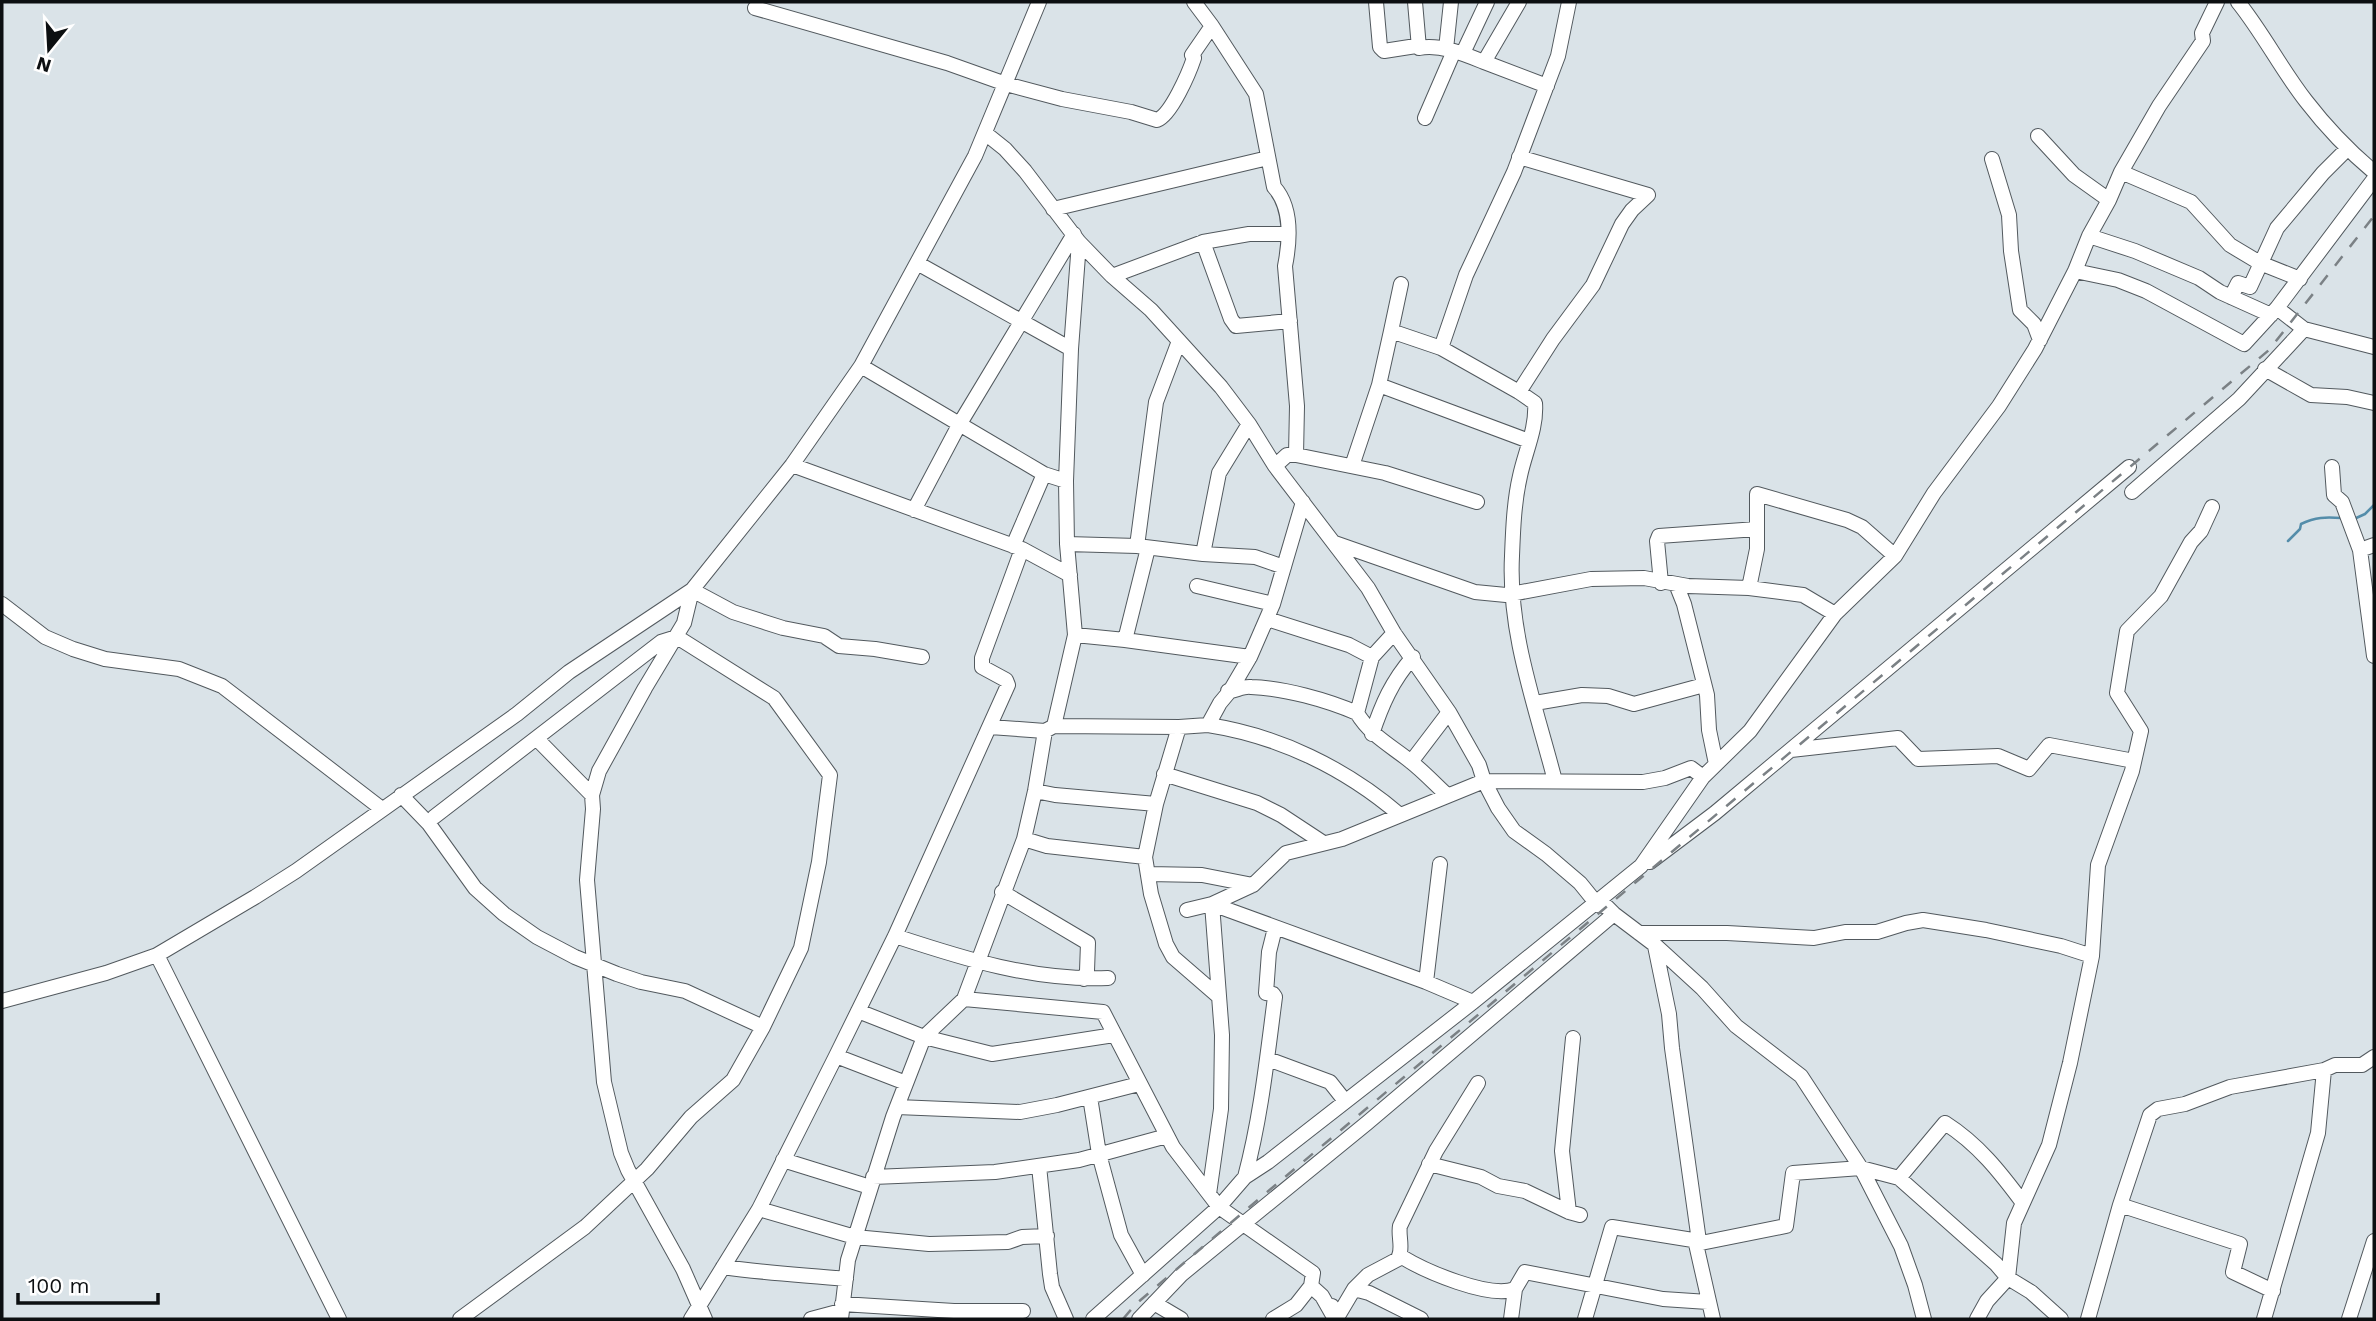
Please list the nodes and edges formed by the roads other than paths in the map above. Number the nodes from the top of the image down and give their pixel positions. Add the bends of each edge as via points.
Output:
1 (1040, 2) edge
2 (1194, 2) edge
3 (1376, 2) edge
4 (1415, 2) edge
5 (1451, 2) edge
6 (1487, 2) edge
7 (1519, 2) edge
8 (1569, 2) edge
9 (2217, 2) edge
10 (2238, 2) edge
11 (755, 8) dead end
12 (1212, 26) junction
13 (1419, 48) junction
14 (1454, 51) junction
15 (1485, 62) junction
16 (1006, 84) junction
17 (1547, 86) junction
18 (1425, 118) dead end
19 (985, 133) junction
20 (2038, 136) dead end
21 (2347, 149) junction
22 (1519, 158) junction
23 (1268, 159) junction
24 (1993, 159) dead end
25 (2121, 172) junction
26 (2374, 172) edge
27 (2374, 179) edge
28 (2109, 200) junction
29 (1054, 209) junction
30 (1287, 234) junction
31 (2089, 236) junction
32 (1076, 238) junction
33 (1203, 242) junction
34 (917, 263) junction
35 (2260, 263) junction
36 (2075, 271) junction
37 (1112, 276) junction
38 (2300, 279) junction
39 (1401, 284) dead end
40 (2231, 297) junction
41 (2274, 312) junction
42 (1020, 321) junction
43 (1290, 321) junction
44 (2304, 329) junction
45 (1391, 331) junction
46 (2040, 340) junction
47 (1179, 341) junction
48 (2374, 347) edge
49 (1441, 348) junction
50 (1071, 349) junction
51 (860, 366) junction
52 (2265, 369) junction
53 (1379, 385) junction
54 (1519, 392) junction
55 (2374, 403) edge
56 (1249, 424) junction
57 (959, 425) junction
58 (1529, 441) junction
59 (1296, 455) junction
60 (792, 465) junction
61 (1275, 466) junction
62 (1352, 466) junction
63 (2129, 467) dead end
64 (2332, 467) dead end
65 (1044, 474) junction
66 (1066, 481) junction
67 (2132, 492) dead end
68 (1303, 502) junction
69 (1477, 502) dead end
70 (2211, 507) dead end
71 (914, 510) junction
72 (1757, 529) junction
73 (1335, 543) junction
74 (1067, 544) junction
75 (1142, 547) junction
76 (2367, 547) edge
77 (1018, 548) junction
78 (1203, 554) junction
79 (1895, 556) junction
80 (1284, 567) junction
81 (1070, 575) junction
82 (1661, 583) junction
83 (1676, 584) junction
84 (1197, 586) dead end
85 (1749, 588) junction
86 (692, 590) junction
87 (1511, 594) junction
88 (2, 604) edge
89 (1273, 604) junction
90 (1835, 614) junction
91 (1267, 618) junction
92 (1394, 632) junction
93 (1075, 635) junction
94 (677, 637) junction
95 (1125, 640) junction
96 (2374, 656) edge
97 (922, 657) dead end
98 (1250, 657) junction
99 (1372, 657) junction
100 (1413, 657) junction
101 (1704, 685) junction
102 (1229, 691) junction
103 (1535, 703) junction
104 (1449, 712) junction
105 (1357, 713) junction
106 (1208, 726) junction
107 (990, 727) junction
108 (1179, 727) junction
109 (1049, 728) junction
110 (1372, 734) junction
111 (537, 739) junction
112 (1790, 751) junction
113 (2134, 761) junction
114 (1411, 762) junction
115 (1716, 764) junction
116 (1164, 774) junction
117 (1703, 777) junction
118 (1484, 781) junction
119 (1555, 781) junction
120 (1035, 791) junction
121 (592, 795) junction
122 (1447, 795) junction
123 (401, 796) junction
124 (1156, 804) junction
125 (382, 809) junction
126 (1399, 815) junction
127 (433, 817) dead end
128 (1024, 839) junction
129 (1322, 842) junction
130 (1145, 857) junction
131 (1440, 864) dead end
132 (1148, 874) junction
133 (1632, 874) junction
134 (1253, 885) junction
135 (1002, 892) junction
136 (1212, 904) junction
137 (1597, 904) junction
138 (1187, 910) dead end
139 (1614, 915) junction
140 (1275, 928) junction
141 (1639, 933) junction
142 (895, 936) junction
143 (1655, 945) junction
144 (157, 955) junction
145 (2092, 956) junction
146 (977, 963) junction
147 (593, 964) junction
148 (1108, 978) dead end
149 (1084, 979) junction
150 (1426, 982) junction
151 (1218, 996) junction
152 (964, 999) junction
153 (2, 1001) edge
154 (1474, 1002) junction
155 (858, 1011) junction
156 (763, 1027) junction
157 (1114, 1035) junction
158 (924, 1037) junction
159 (1573, 1038) dead end
160 (836, 1056) junction
161 (2374, 1057) edge
162 (1268, 1059) junction
163 (2324, 1070) junction
164 (906, 1083) junction
165 (1478, 1083) dead end
166 (1139, 1084) junction
167 (1090, 1097) junction
168 (1345, 1101) junction
169 (897, 1107) junction
170 (1167, 1136) junction
171 (1099, 1154) junction
172 (783, 1160) junction
173 (1429, 1164) junction
174 (1039, 1166) junction
175 (1861, 1168) junction
176 (1245, 1177) junction
177 (1899, 1178) junction
178 (635, 1180) junction
179 (872, 1182) junction
180 (1209, 1194) junction
181 (2023, 1203) junction
182 (2120, 1205) junction
183 (1219, 1207) junction
184 (759, 1209) junction
185 (1244, 1225) junction
186 (1047, 1236) junction
187 (855, 1237) junction
188 (2374, 1241) edge
189 (1697, 1243) junction
190 (1402, 1257) junction
191 (723, 1267) junction
192 (1143, 1275) junction
193 (2008, 1278) junction
194 (846, 1279) junction
195 (1312, 1279) junction
196 (2367, 1285) edge
197 (1595, 1286) junction
198 (1354, 1289) junction
199 (1514, 1289) junction
200 (2273, 1291) junction
201 (1708, 1302) junction
202 (1154, 1303) junction
203 (1023, 1311) dead end
204 (842, 1312) edge
205 (702, 1313) edge
206 (339, 1319) edge
207 (460, 1319) edge
208 (691, 1319) edge
209 (811, 1319) edge
210 (1066, 1319) edge
211 (1093, 1319) edge
212 (1139, 1319) edge
213 (1181, 1319) edge
214 (1273, 1319) edge
215 (1335, 1319) edge
216 (1422, 1319) edge
217 (1511, 1319) edge
218 (1585, 1319) edge
219 (1713, 1319) edge
220 (1924, 1319) edge
221 (1977, 1319) edge
222 (2060, 1319) edge
223 (2088, 1319) edge
224 (2264, 1319) edge
225 (2349, 1319) edge

1 - 16 street
2 - 12 street
3 - 13 street via 1380,47 1384,51
4 - 13 street
5 - 14 street
6 - 14 street
7 - 15 street
8 - 17 street
9 - 25 street via 2202,33 2203,41
10 - 21 street via 2305,100
11 - 16 street
12 - 16 street via 1192,55 1183,85 1164,117 1157,120
12 - 23 street via 1256,94
13 - 14 street
14 - 15 street
14 - 18 street
15 - 17 street
16 - 19 street
17 - 22 street
19 - 29 street via 1025,171
19 - 34 street
20 - 28 street via 2074,175
21 - 26 street
21 - 35 street via 2277,228
22 - 49 street via 1466,275
22 - 54 street via 1648,195 1622,224 1593,285
23 - 29 street
23 - 30 street via 1287,209
24 - 46 street via 2009,215 2020,310 2034,324
25 - 28 street
25 - 35 street via 2191,202 2230,244
27 - 38 street
28 - 31 street
29 - 32 street
30 - 33 street via 1249,234
30 - 43 street
31 - 36 street
31 - 40 street via 2199,278
32 - 37 street
32 - 42 street
32 - 50 street
33 - 37 street
33 - 43 street via 1236,326
34 - 42 street
34 - 51 street
35 - 38 street
35 - 40 street via 2250,287 2238,283
36 - 41 street via 2146,291 2244,344
36 - 46 street
37 - 47 street
38 - 41 street
39 - 45 street
40 - 41 street
41 - 44 street
42 - 50 street
42 - 57 street
43 - 59 street
44 - 48 street
44 - 52 street
45 - 49 street
45 - 53 street
46 - 79 street
47 - 56 street
47 - 75 street via 1156,402
49 - 54 street
50 - 66 street
51 - 57 street
51 - 60 street
52 - 55 street via 2311,395
52 - 67 street via 2239,398
53 - 58 street
53 - 62 street
54 - 58 street via 1535,403
56 - 61 street
56 - 78 street via 1219,472
57 - 65 street
57 - 71 street
58 - 87 street via 1519,478
59 - 61 street via 1287,455
59 - 62 street
60 - 71 street
60 - 86 street
61 - 68 street
62 - 69 street
63 - 112 street
64 - 76 street via 2334,495
65 - 66 street
65 - 77 street
66 - 74 street
68 - 73 street
68 - 80 street
70 - 113 street via 2202,531 2161,596 2127,631 2116,693 2141,731
71 - 77 street
72 - 79 street via 1758,494 1847,520
72 - 82 street via 1659,536
72 - 85 street
73 - 87 street via 1475,592
73 - 92 street
74 - 75 street
74 - 81 street
75 - 78 street
75 - 95 street
76 - 96 street
77 - 81 street
77 - 107 street via 982,658 982,667 1008,685
78 - 80 street via 1255,556
79 - 90 street
80 - 89 street
81 - 93 street
82 - 83 street
82 - 87 street via 1591,579
83 - 85 street
83 - 101 street
84 - 89 street
85 - 90 street via 1803,595
86 - 94 street
86 - 97 street via 733,612 824,636 839,646
86 - 123 street via 569,672
87 - 103 street
88 - 125 street via 45,636 73,649 105,659 179,669 222,686
89 - 91 street
90 - 115 street via 1750,731
91 - 98 street
91 - 99 street
92 - 99 street
92 - 100 street
93 - 95 street
93 - 109 street
94 - 111 street via 661,642
94 - 121 street via 624,724
94 - 156 street via 774,698 830,775 819,862 801,948
95 - 98 street
98 - 102 street
99 - 105 street
100 - 104 street
100 - 110 street via 1383,699
101 - 103 street via 1634,705 1608,696 1582,695
101 - 115 street
102 - 105 street via 1249,686
102 - 106 street
103 - 119 street
104 - 114 street
104 - 118 street
105 - 110 street
106 - 108 street
106 - 126 street via 1267,739 1333,767
107 - 109 street
107 - 142 street
108 - 109 street
108 - 116 street
109 - 120 street
110 - 114 street
111 - 121 street
111 - 127 street
112 - 113 street via 1898,738 1918,760 1998,756 2029,769 2049,745
112 - 133 street
113 - 145 street via 2098,865
114 - 122 street
115 - 117 street
116 - 124 street
116 - 129 street via 1257,803
117 - 119 street via 1691,768 1643,782
117 - 133 street via 1648,859
118 - 119 street
118 - 122 street
118 - 137 street via 1514,831 1580,883
120 - 124 street
120 - 128 street
121 - 147 street via 587,880
122 - 126 street
123 - 125 street
123 - 147 street via 429,824 475,888 504,915 557,949
124 - 130 street
125 - 144 street via 296,871
126 - 129 street
128 - 130 street via 1046,846
128 - 135 street
129 - 134 street via 1286,853
130 - 132 street
131 - 150 street
132 - 134 street via 1202,875
132 - 151 street via 1173,957
133 - 137 street
134 - 136 street
135 - 146 street
135 - 149 street via 1087,943
136 - 138 street
136 - 140 street
136 - 151 street
137 - 139 street
137 - 154 street
139 - 141 street
139 - 185 street
140 - 150 street
140 - 162 street via 1266,993 1275,997
141 - 143 street
141 - 145 street via 1814,938 1877,932 1923,920
142 - 146 street
142 - 155 street
143 - 175 street via 1736,1026 1801,1076
143 - 189 street via 1670,1014
144 - 153 street
144 - 206 street
145 - 181 street via 2049,1146
146 - 149 street
146 - 152 street
147 - 156 street via 641,982 685,991
147 - 178 street via 606,1091 624,1162
148 - 149 street
150 - 154 street
151 - 180 street via 1221,1109
152 - 157 street via 1103,1012
152 - 158 street
154 - 168 street
155 - 158 street
155 - 160 street
156 - 178 street via 733,1080 691,1117
157 - 158 street via 992,1054
157 - 166 street
158 - 164 street
159 - 173 street via 1562,1151 1574,1214 1525,1191
160 - 164 street
160 - 172 street
161 - 163 street via 2362,1065 2335,1065
162 - 168 street via 1330,1082
162 - 176 street
163 - 182 street via 2230,1087 2158,1109 2147,1122
163 - 200 street via 2318,1133
164 - 169 street
165 - 173 street
166 - 167 street
166 - 170 street
167 - 169 street via 1020,1112
167 - 171 street
168 - 176 street
169 - 179 street
170 - 171 street
170 - 180 street
171 - 174 street
171 - 192 street via 1121,1235
172 - 179 street
172 - 184 street
173 - 190 street via 1400,1226
174 - 179 street
174 - 186 street
175 - 177 street
175 - 189 street via 1793,1173 1786,1226
175 - 220 street via 1900,1246
176 - 183 street
177 - 181 street via 1945,1123 1966,1136
177 - 193 street
178 - 205 street
178 - 207 street via 584,1227
179 - 187 street
180 - 183 street
181 - 193 street via 2014,1223
182 - 200 street via 2240,1244 2233,1272
182 - 223 street
183 - 185 street
183 - 192 street
184 - 187 street
184 - 191 street
185 - 195 street
185 - 202 street via 1182,1274
186 - 187 street via 956,1244
186 - 210 street via 1052,1287
187 - 194 street
188 - 196 street
189 - 197 street via 1612,1227
189 - 201 street
190 - 198 street via 1368,1275
190 - 199 street via 1468,1285 1503,1292
191 - 194 street
191 - 205 street
192 - 211 street
193 - 221 street
193 - 222 street
194 - 204 street
195 - 198 street via 1338,1315
195 - 214 street via 1296,1305
195 - 215 street
196 - 225 street
197 - 199 street via 1525,1272
197 - 201 street
197 - 218 street
198 - 216 street
199 - 217 street
200 - 224 street
201 - 219 street
202 - 212 street
202 - 213 street
203 - 204 street
204 - 209 street
205 - 208 street

